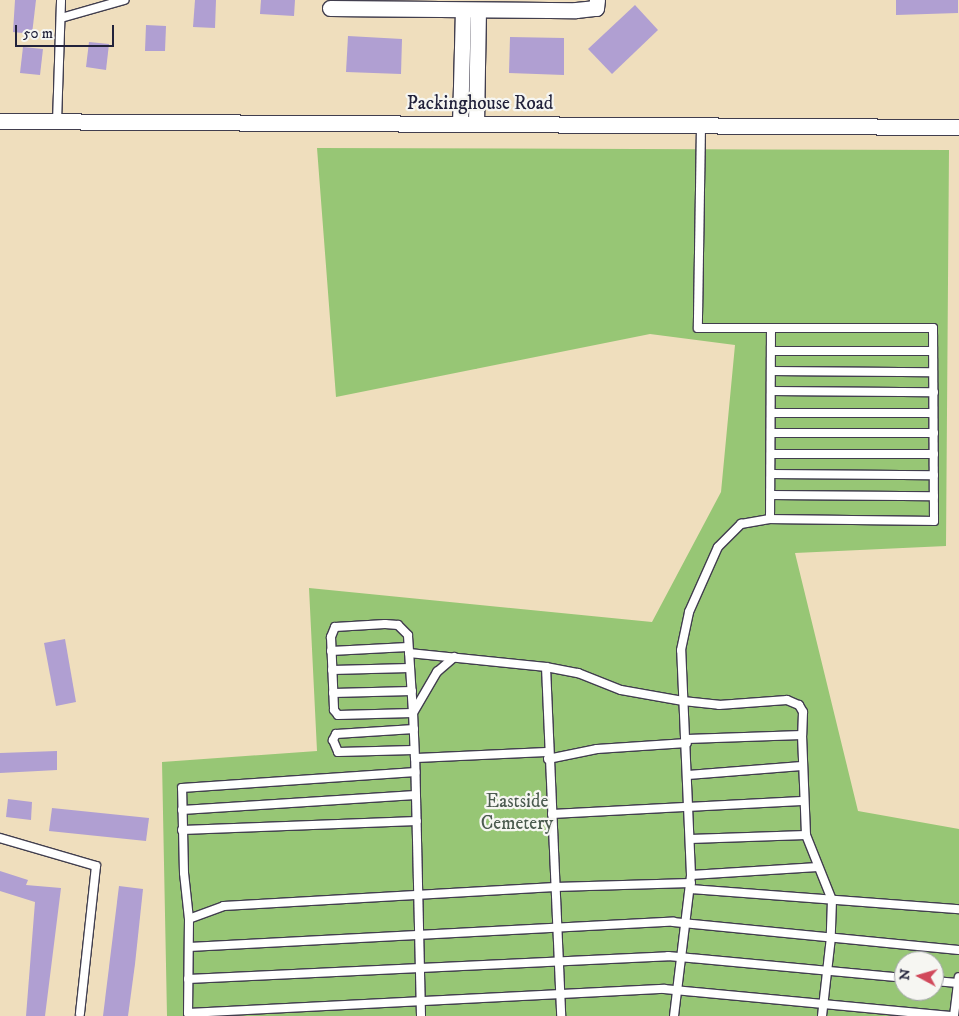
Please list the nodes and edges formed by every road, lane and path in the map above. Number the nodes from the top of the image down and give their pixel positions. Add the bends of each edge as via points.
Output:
1 (61, 0) edge
2 (124, 0) edge
3 (597, 0) edge
4 (328, 4) edge
5 (440, 5) edge
6 (499, 5) edge
7 (471, 10) junction
8 (61, 18) junction
9 (0, 121) edge
10 (57, 122) junction
11 (460, 124) junction
12 (476, 124) junction
13 (701, 126) junction
14 (959, 127) edge
15 (771, 328) junction
16 (771, 351) junction
17 (933, 351) junction
18 (771, 371) junction
19 (933, 372) junction
20 (771, 392) junction
21 (934, 392) junction
22 (771, 413) junction
23 (934, 413) junction
24 (771, 433) junction
25 (934, 433) junction
26 (771, 454) junction
27 (934, 454) junction
28 (770, 474) junction
29 (934, 475) junction
30 (771, 495) junction
31 (934, 496) junction
32 (770, 519) junction
33 (409, 650) junction
34 (331, 651) junction
35 (454, 657) junction
36 (546, 667) junction
37 (410, 668) junction
38 (332, 670) junction
39 (412, 691) junction
40 (333, 693) junction
41 (683, 700) junction
42 (413, 713) junction
43 (414, 729) junction
44 (802, 735) junction
45 (687, 741) junction
46 (415, 754) junction
47 (548, 755) junction
48 (802, 766) junction
49 (415, 772) junction
50 (688, 774) junction
51 (416, 795) junction
52 (802, 802) junction
53 (689, 805) junction
54 (182, 810) junction
55 (552, 814) junction
56 (417, 820) junction
57 (182, 830) junction
58 (806, 835) junction
59 (0, 838) edge
60 (690, 839) junction
61 (818, 867) junction
62 (691, 882) junction
63 (555, 887) junction
64 (420, 895) junction
65 (832, 900) junction
66 (959, 909) edge
67 (189, 920) junction
68 (685, 923) junction
69 (557, 928) junction
70 (420, 935) junction
71 (831, 938) junction
72 (189, 946) junction
73 (959, 950) edge
74 (680, 957) junction
75 (559, 961) junction
76 (420, 968) junction
77 (828, 970) junction
78 (894, 977) edge
79 (188, 979) junction
80 (959, 980) edge
81 (944, 981) edge
82 (676, 990) junction
83 (560, 994) junction
84 (421, 1001) junction
85 (823, 1004) junction
86 (80, 1014) dead end
87 (188, 1014) edge
88 (421, 1016) edge
89 (560, 1016) edge
90 (674, 1016) edge
91 (822, 1016) edge
92 (952, 1016) edge

1 - 8 lane
2 - 8 lane
3 - 6 street via 596,8 576,10
4 - 5 street
5 - 7 street
6 - 7 street
7 - 11 street
7 - 12 street
8 - 10 lane
9 - 10 street, Packinghouse Road
10 - 11 street, Packinghouse Road
11 - 12 street, Packinghouse Road
12 - 13 street, Packinghouse Road
13 - 14 street, Packinghouse Road
13 - 15 lane via 698,328
15 - 16 lane
15 - 17 lane via 933,328
16 - 17 lane
16 - 18 lane
17 - 19 lane
18 - 19 lane
18 - 20 lane
19 - 21 lane
20 - 21 lane
20 - 22 lane
21 - 23 lane
22 - 23 lane
22 - 24 lane
23 - 25 lane
24 - 25 lane
24 - 26 lane
25 - 27 lane
26 - 27 lane
26 - 28 lane
27 - 29 lane
28 - 29 lane
28 - 30 lane
29 - 31 lane
30 - 31 lane
30 - 32 lane
31 - 32 lane via 934,521
32 - 41 lane via 741,524 718,547 684,631 680,674
33 - 34 lane
33 - 34 lane via 408,636 398,624 385,624 335,627
33 - 35 lane
33 - 37 lane
34 - 38 lane
35 - 36 lane
35 - 42 lane via 437,672
36 - 41 lane via 578,673 621,690
36 - 47 lane
37 - 38 lane
37 - 39 lane
38 - 40 lane
39 - 40 lane
39 - 42 lane
40 - 42 lane via 334,710 338,715
41 - 44 lane via 719,705 786,700 799,704 803,712
41 - 45 lane
42 - 43 lane
43 - 46 lane
43 - 46 lane via 336,734 333,740 338,752
44 - 45 lane
44 - 48 lane
45 - 47 lane
45 - 50 lane
46 - 47 lane
46 - 49 lane
47 - 55 lane
48 - 50 lane
48 - 52 lane
49 - 51 lane
49 - 54 lane via 182,788
50 - 53 lane
51 - 54 lane
51 - 56 lane
52 - 53 lane
52 - 58 lane
53 - 55 lane
53 - 60 lane
54 - 57 lane
55 - 63 lane
56 - 57 lane
56 - 64 lane
57 - 67 lane
58 - 60 lane
58 - 61 lane
59 - 86 lane via 96,866
60 - 62 lane
61 - 62 lane
61 - 65 lane
62 - 63 lane
62 - 65 lane
62 - 68 lane
63 - 64 lane
63 - 69 lane
64 - 67 lane via 224,906
64 - 70 lane
65 - 66 lane
65 - 71 lane
67 - 72 lane
68 - 69 lane
68 - 71 lane
68 - 74 lane
69 - 70 lane
69 - 75 lane
70 - 72 lane
70 - 76 lane
71 - 73 lane
71 - 77 lane
72 - 79 lane
74 - 75 lane
74 - 77 lane
74 - 82 lane
75 - 76 lane
75 - 83 lane
76 - 79 lane
76 - 84 lane
77 - 78 lane
77 - 85 lane
79 - 87 lane
80 - 81 lane
80 - 92 lane
82 - 83 lane
82 - 85 lane
82 - 90 lane
83 - 84 lane
83 - 89 lane
84 - 87 lane
84 - 88 lane
85 - 91 lane
85 - 92 lane

